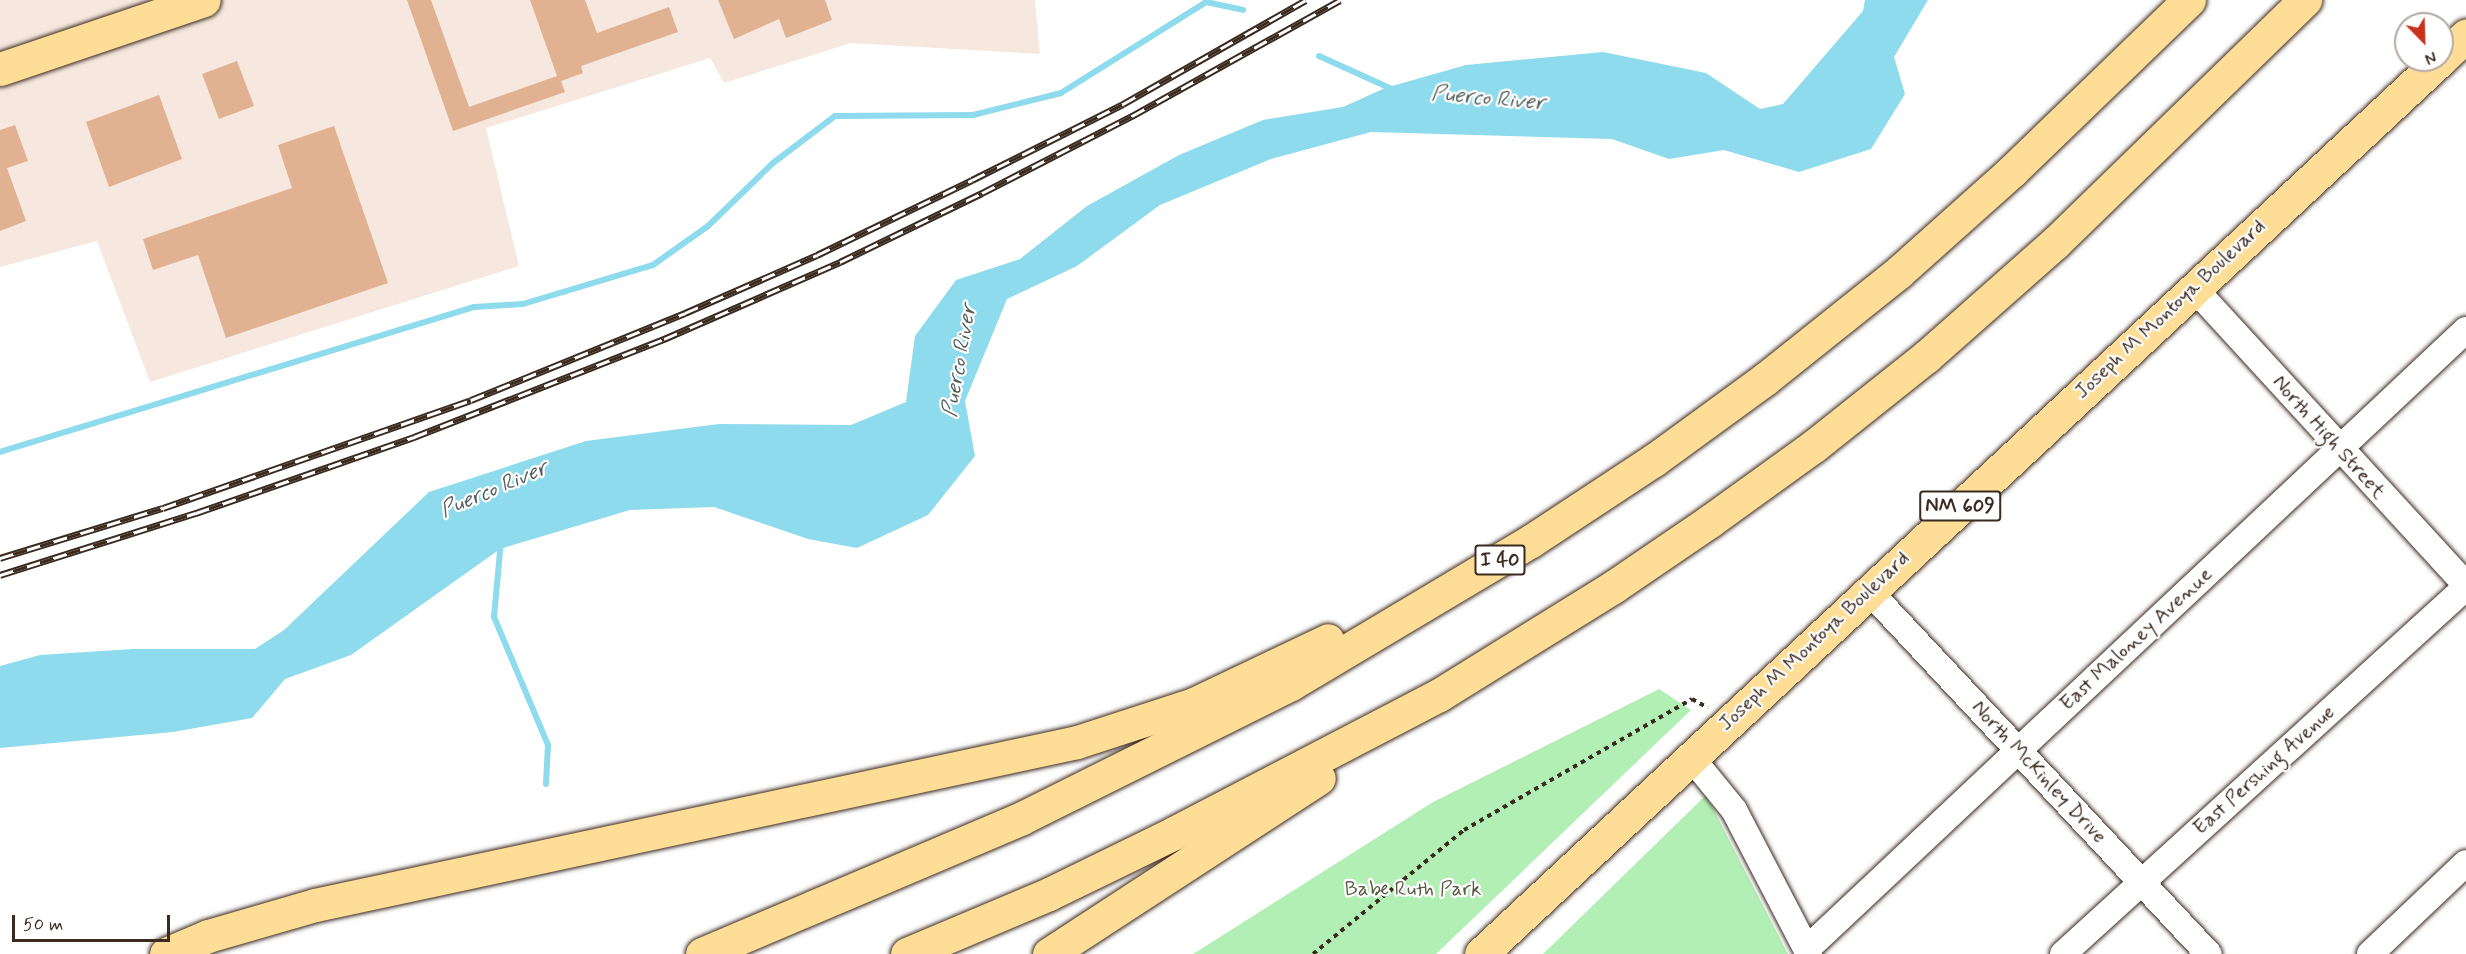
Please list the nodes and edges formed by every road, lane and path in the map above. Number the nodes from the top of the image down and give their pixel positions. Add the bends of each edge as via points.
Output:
1 (204, 0) edge
2 (2189, 0) edge
3 (2305, 0) edge
4 (151, 8) edge
5 (2466, 36) edge
6 (2454, 47) edge
7 (0, 69) edge
8 (2427, 72) edge
9 (2193, 287) junction
10 (2466, 330) edge
11 (2338, 449) junction
12 (1531, 541) junction
13 (2466, 586) edge
14 (1613, 587) junction
15 (1869, 591) junction
16 (1729, 720) junction
17 (2019, 750) junction
18 (1690, 756) junction
19 (2466, 863) edge
20 (2140, 881) junction
21 (1808, 952) edge
22 (166, 954) edge
23 (702, 954) edge
24 (907, 954) edge
25 (1049, 954) edge
26 (1313, 954) edge
27 (1481, 954) edge
28 (2063, 954) edge
29 (2209, 954) edge
30 (2370, 954) edge

1 - 4 main road
2 - 12 main road, I 40 via 2012,171 1899,272 1765,379 1654,460
3 - 14 main road via 2055,243 1926,357 1814,446
4 - 7 main road
5 - 6 main road, Joseph M Montoya Boulevard / NM 609
8 - 9 main road, Joseph M Montoya Boulevard / NM 609
9 - 11 street, North High Street
9 - 15 main road, Joseph M Montoya Boulevard / NM 609
10 - 11 street, East Maloney Avenue
11 - 13 street, North High Street
11 - 17 street, East Maloney Avenue
12 - 22 main road via 1194,704 1077,742 315,905 208,936
12 - 23 main road, I 40 via 1390,628 1270,694 1022,818
13 - 20 street, East Pershing Avenue
14 - 24 main road via 1439,694 1174,833 1049,894
14 - 25 main road
15 - 16 main road, Joseph M Montoya Boulevard / NM 609
15 - 17 street, North McKinley Drive
16 - 18 main road, Joseph M Montoya Boulevard / NM 609
16 - 26 path via 1692,699 1639,726 1464,830
17 - 20 street, North McKinley Drive
17 - 21 street, East Maloney Avenue
18 - 21 street via 1734,810
18 - 27 main road, Joseph M Montoya Boulevard / NM 609
19 - 30 street
20 - 28 street, East Pershing Avenue
20 - 29 street, North McKinley Drive

